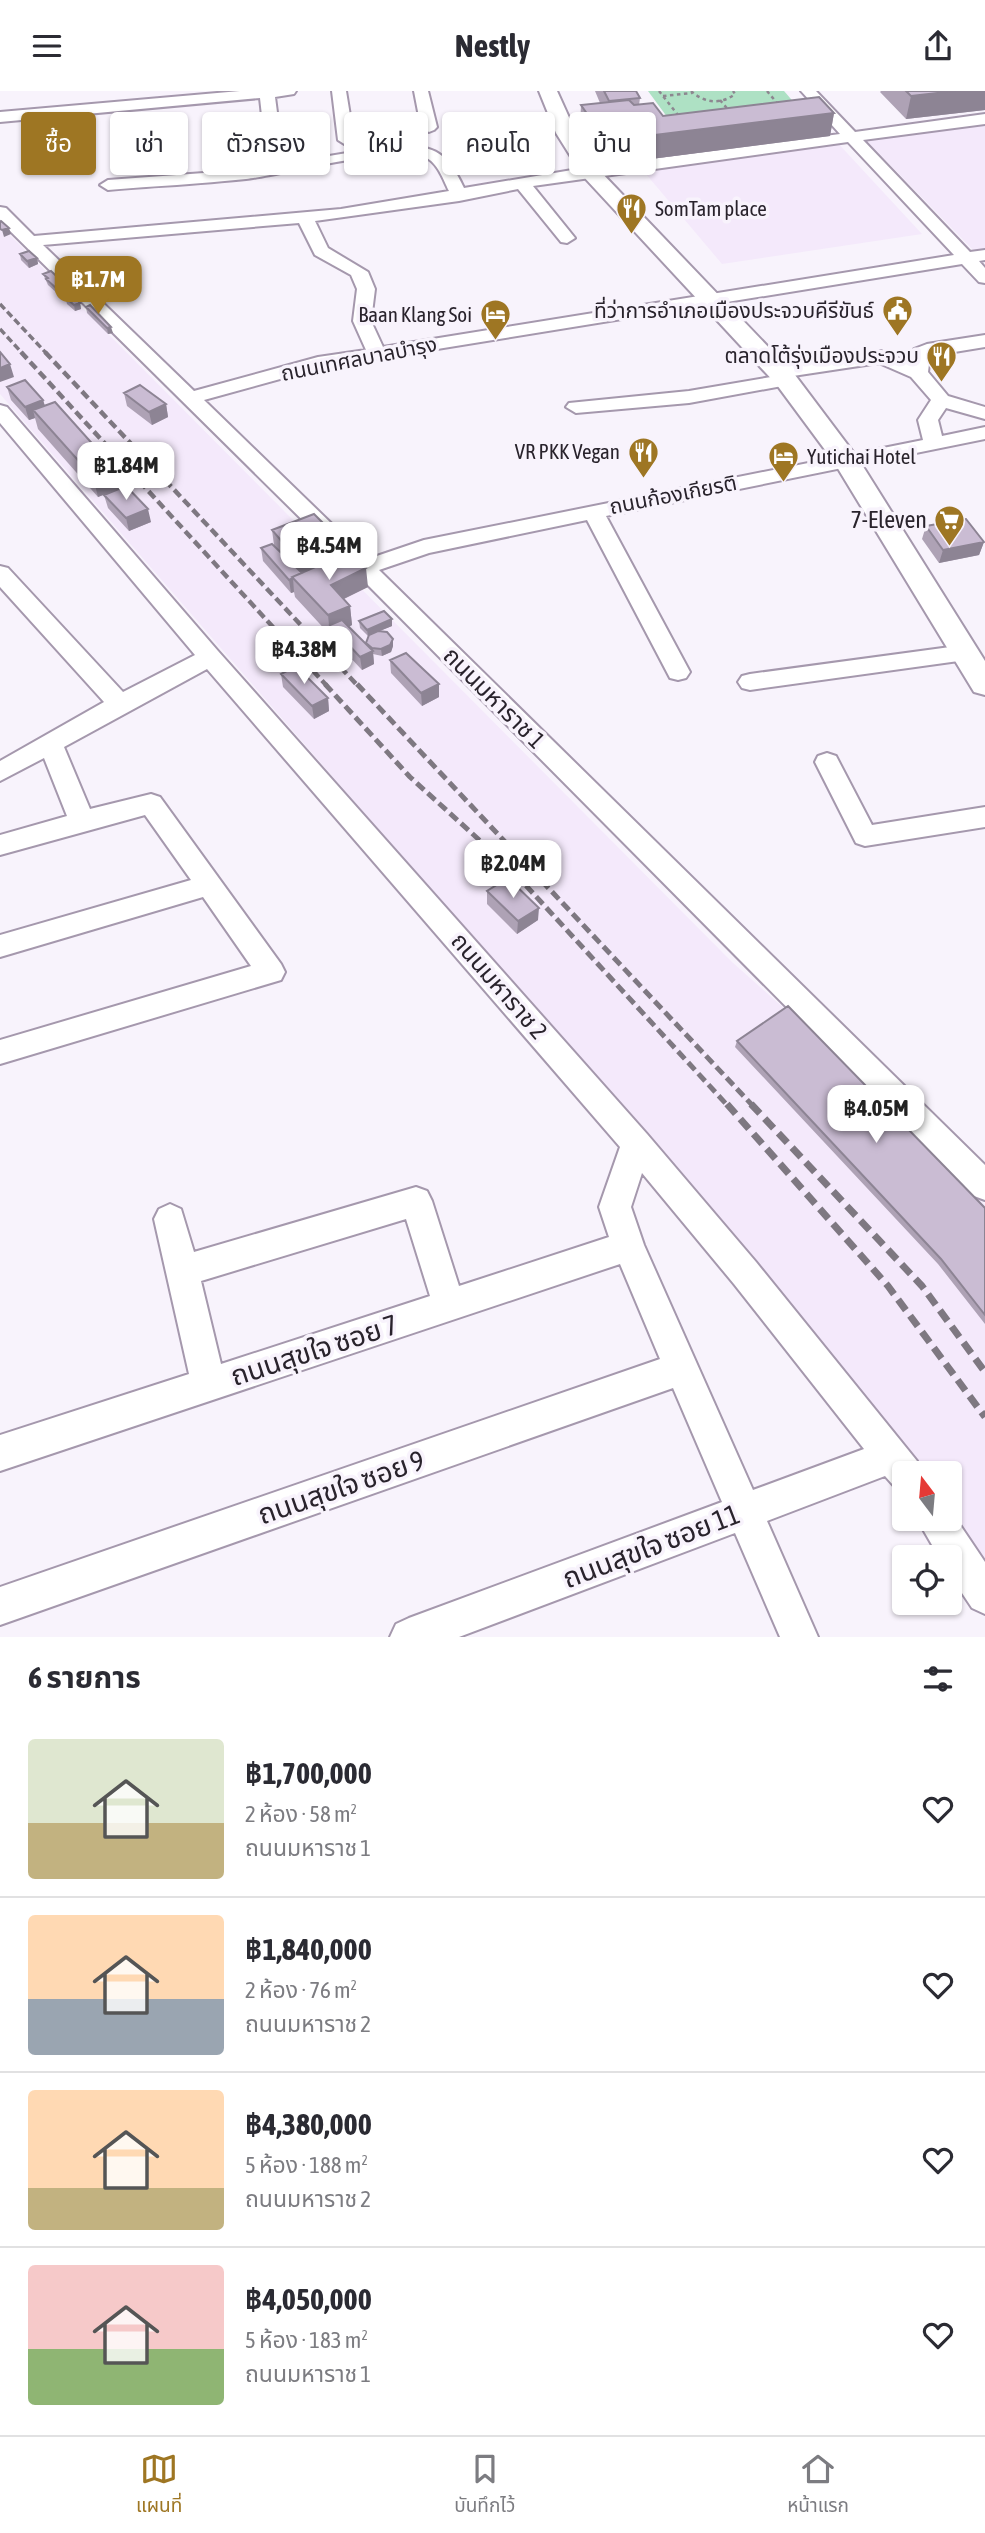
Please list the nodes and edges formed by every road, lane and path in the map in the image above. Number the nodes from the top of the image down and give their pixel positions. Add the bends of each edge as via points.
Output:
1 (289, 91) edge
2 (339, 91) edge
3 (421, 91) edge
4 (548, 91) edge
5 (659, 91) edge
6 (733, 91) edge
7 (767, 91) edge
8 (808, 91) edge
9 (267, 92) edge
10 (692, 92) edge
11 (663, 96) junction
12 (720, 100) junction
13 (772, 108) edge
14 (269, 112) edge
15 (720, 114) edge
16 (0, 117) edge
17 (686, 118) edge
18 (985, 119) edge
19 (344, 126) edge
20 (429, 127) dead end
21 (850, 135) junction
22 (569, 138) edge
23 (656, 162) edge
24 (569, 175) edge
25 (594, 175) edge
26 (523, 184) junction
27 (108, 185) dead end
28 (459, 196) junction
29 (0, 212) edge
30 (305, 218) junction
31 (567, 237) dead end
32 (29, 241) junction
33 (985, 255) edge
34 (966, 258) junction
35 (985, 278) edge
36 (712, 299) junction
37 (985, 341) edge
38 (377, 353) junction
39 (918, 373) junction
40 (782, 377) junction
41 (191, 398) junction
42 (941, 400) junction
43 (576, 407) dead end
44 (0, 411) edge
45 (985, 412) edge
46 (985, 433) edge
47 (934, 443) junction
48 (846, 460) junction
49 (593, 511) junction
50 (364, 568) junction
51 (4, 584) edge
52 (965, 653) junction
53 (210, 657) junction
54 (678, 672) dead end
55 (750, 682) dead end
56 (985, 685) edge
57 (120, 704) junction
58 (50, 744) junction
59 (827, 762) dead end
60 (0, 772) edge
61 (985, 817) edge
62 (82, 821) junction
63 (0, 845) edge
64 (209, 885) junction
65 (0, 946) edge
66 (0, 1052) edge
67 (636, 1144) junction
68 (985, 1186) edge
69 (170, 1219) dead end
70 (628, 1246) junction
71 (182, 1271) junction
72 (449, 1305) junction
73 (682, 1368) junction
74 (209, 1385) junction
75 (0, 1453) edge
76 (896, 1461) edge
77 (892, 1467) edge
78 (743, 1512) junction
79 (943, 1531) edge
80 (985, 1595) edge
81 (0, 1606) edge
82 (409, 1637) edge
83 (799, 1637) edge

1 - 9 street
2 - 19 street
3 - 20 street
4 - 22 main road
5 - 11 path
6 - 12 path via 730,99
7 - 13 path via 777,103
8 - 21 street
9 - 14 street
9 - 16 street
10 - 11 path
10 - 12 path via 697,98
11 - 17 path via 675,115
12 - 15 path via 731,113
18 - 21 street
21 - 23 street
21 - 34 street
24 - 26 street
25 - 36 main road
26 - 28 street
26 - 31 street
27 - 28 street via 263,172 410,150 425,151 443,162
28 - 30 street
29 - 32 street, ถนนมหาราช 1
30 - 32 street
30 - 38 street via 321,250 359,272 366,289 362,321
32 - 41 street, ถนนมหาราช 1
33 - 34 street, ถนนเทศลบาลบำรุง
34 - 35 street
34 - 36 street, ถนนเทศลบาลบำรุง
36 - 38 street, ถนนเทศลบาลบำรุง
36 - 40 main road
37 - 39 street via 921,353
38 - 41 street, ถนนเทศลบาลบำรุง via 318,363
39 - 40 street via 881,357
39 - 42 street
40 - 43 street via 689,397
40 - 48 main road
41 - 50 street, ถนนมหาราช 1
42 - 45 street
42 - 47 street via 928,419
44 - 53 street, ถนนมหาราช 2
46 - 47 street, ถนนก้องเกียรติ
47 - 48 street, ถนนก้องเกียรติ
48 - 49 street, ถนนก้องเกียรติ
48 - 52 main road
49 - 50 street, ถนนก้องเกียรติ via 424,547
49 - 54 street
50 - 68 street, ถนนมหาราช 1
51 - 57 street
52 - 55 street
52 - 56 main road
53 - 57 street
53 - 67 street, ถนนมหาราช 2
57 - 58 street
58 - 60 street
58 - 62 street
59 - 61 street via 865,836
62 - 63 street
62 - 64 street via 151,804
64 - 65 street
64 - 66 street via 271,972
67 - 70 street via 615,1206
67 - 76 street, ถนนมหาราช 2
69 - 71 street
70 - 72 street, ถนนสุขใจ ซอย 7
70 - 73 street
71 - 72 street via 416,1201
71 - 74 street
72 - 74 street, ถนนสุขใจ ซอย 7
73 - 78 street
73 - 81 street, ถนนสุขใจ ซอย 9
74 - 75 street, ถนนสุขใจ ซอย 7
77 - 78 street, ถนนสุขใจ ซอย 11
78 - 82 street, ถนนสุขใจ ซอย 11
78 - 83 street
79 - 80 street

